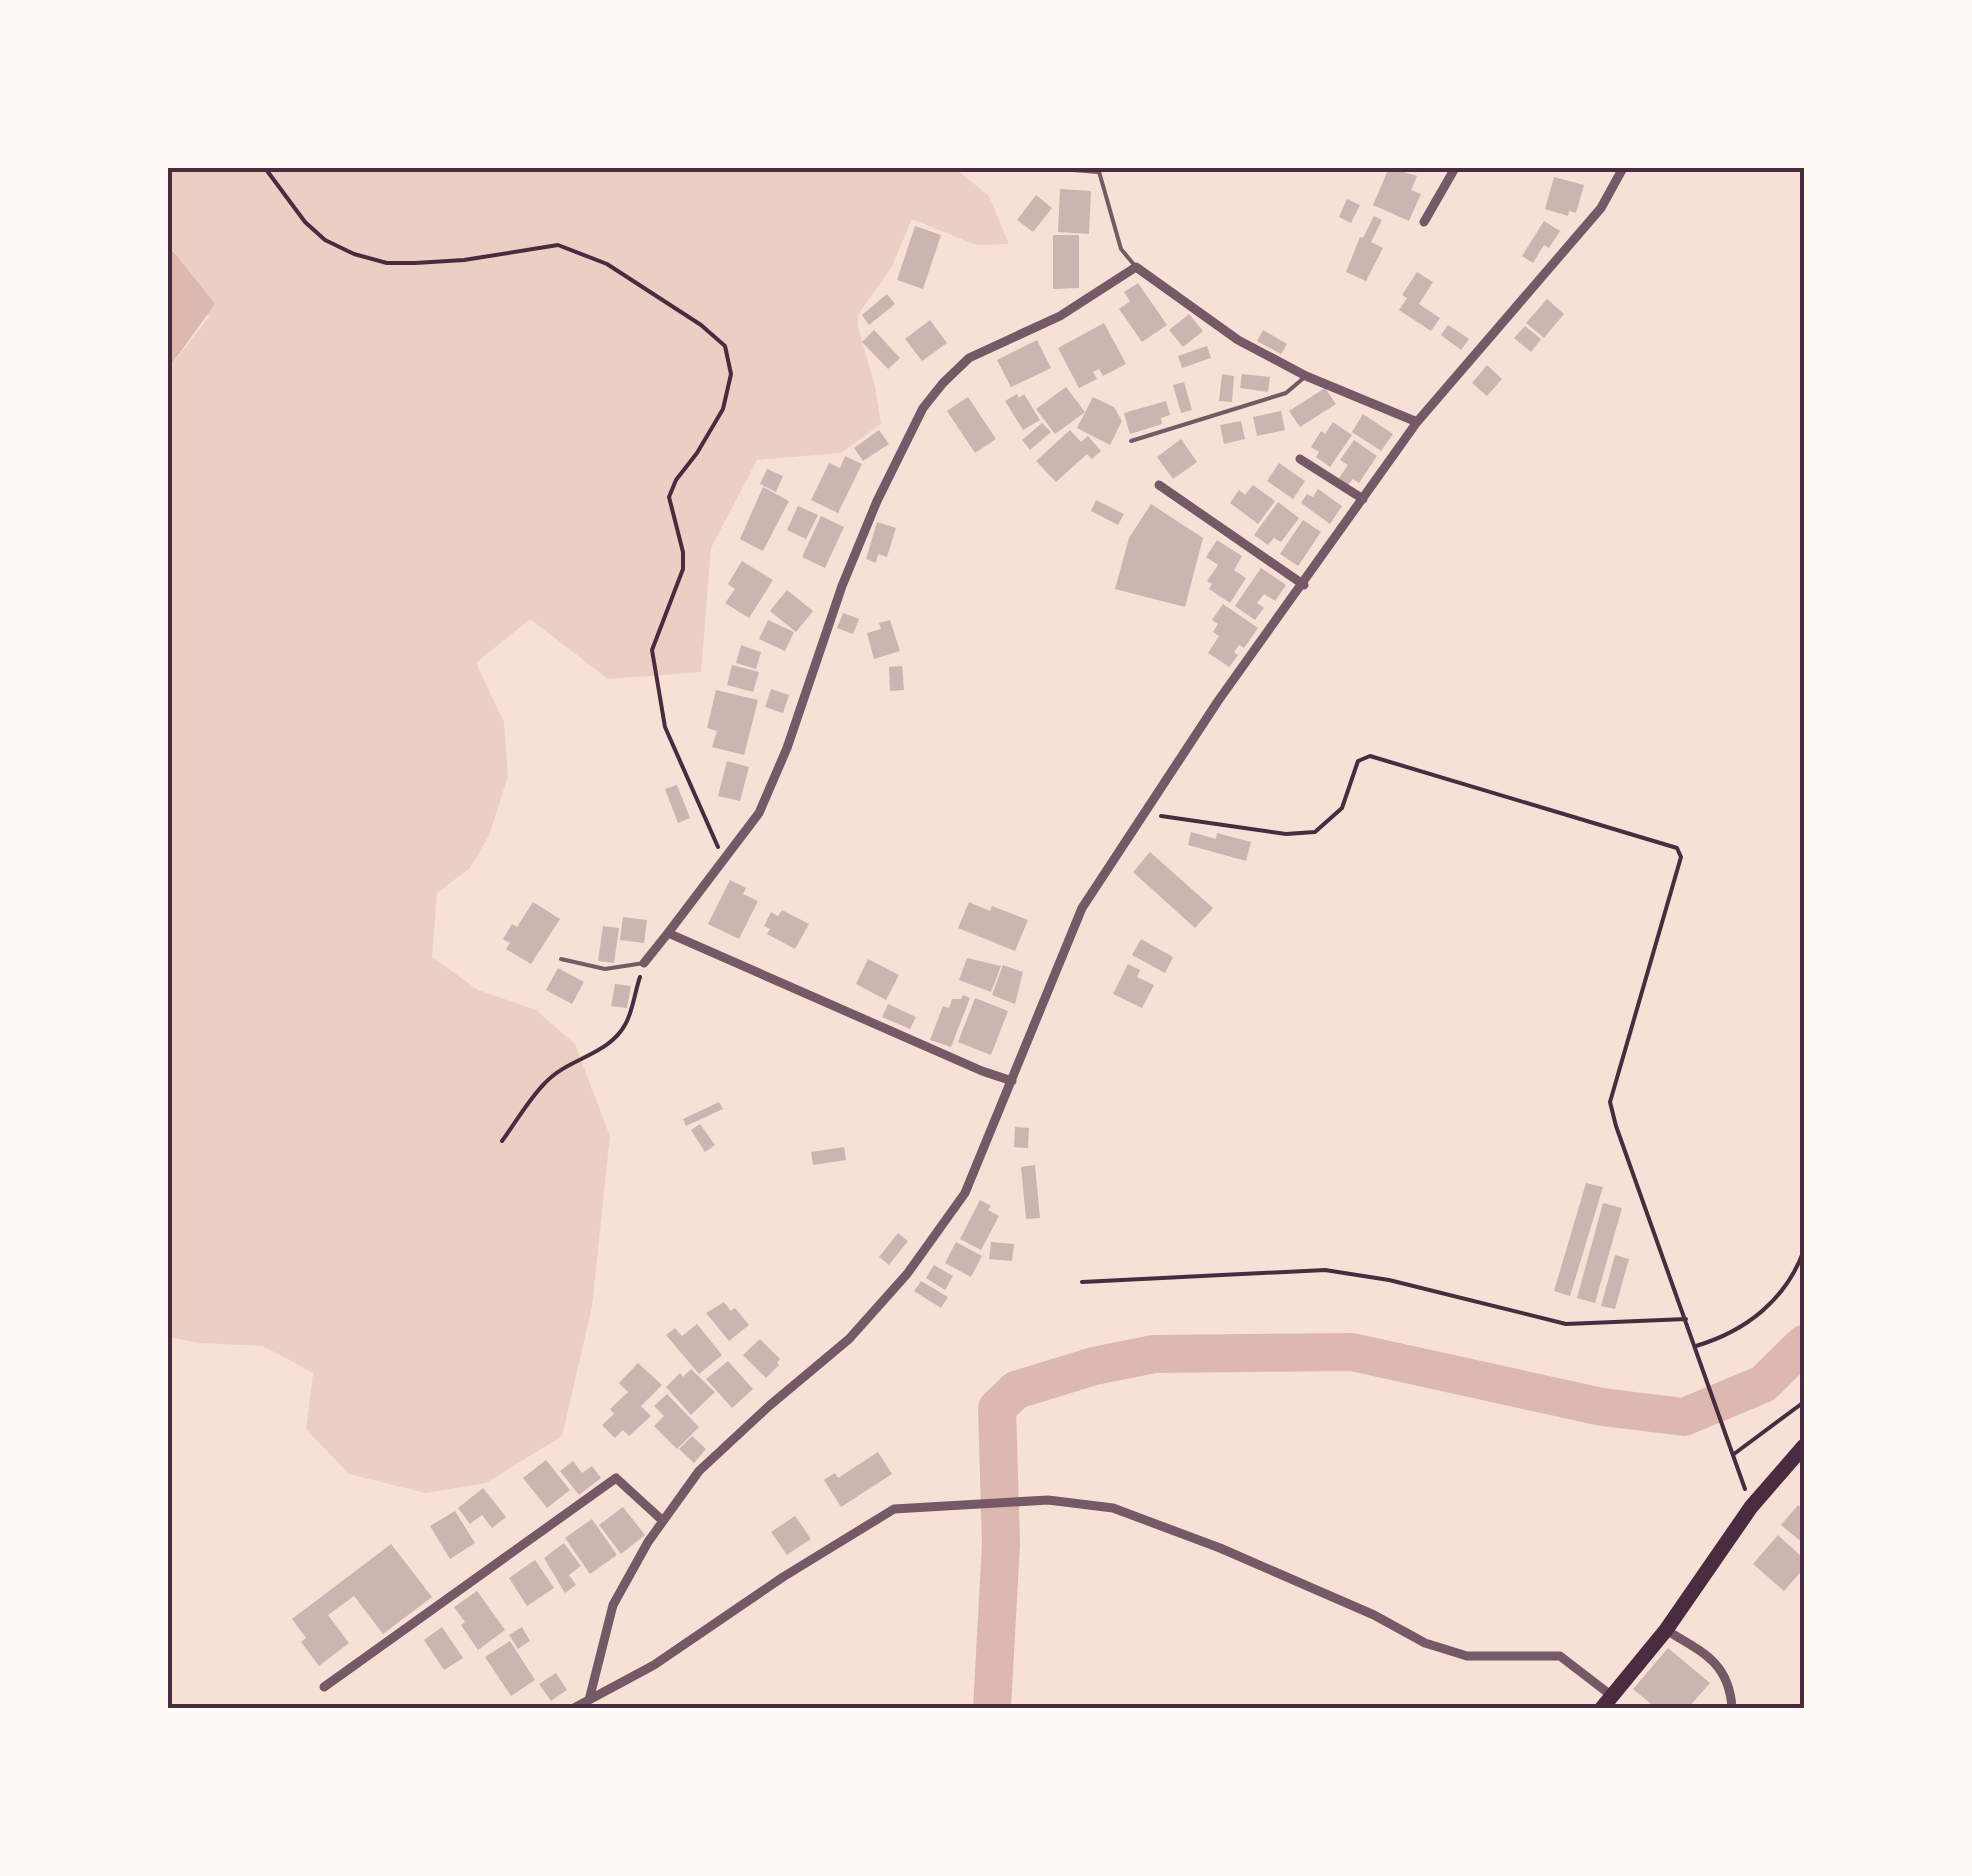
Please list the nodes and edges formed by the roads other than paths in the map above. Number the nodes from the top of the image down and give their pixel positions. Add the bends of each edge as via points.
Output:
1 (1048, 168) edge
2 (1455, 168) edge
3 (1623, 168) edge
4 (1098, 170) edge
5 (1424, 222) dead end
6 (1136, 267) junction
7 (1306, 376) junction
8 (1417, 422) junction
9 (1131, 442) dead end
10 (1300, 459) dead end
11 (1159, 485) dead end
12 (1363, 499) junction
13 (1304, 585) junction
14 (668, 933) junction
15 (561, 959) dead end
16 (644, 963) joint
17 (1012, 1081) junction
18 (1804, 1446) edge
19 (663, 1521) junction
20 (1666, 1630) junction
21 (324, 1686) dead end
22 (589, 1700) junction
23 (1607, 1702) edge
24 (574, 1708) edge
25 (1732, 1708) edge

1 - 4 lane
2 - 5 street
3 - 8 street via 1601,208
4 - 6 lane via 1120,249
6 - 7 street via 1238,340
6 - 14 street via 1060,316 970,358 924,408 842,586 760,813
7 - 8 street
7 - 9 lane via 1286,393
8 - 12 street
10 - 12 street
11 - 13 street
12 - 13 street
13 - 17 street via 1218,701 1082,908
14 - 16 street
14 - 17 street
15 - 16 lane via 604,969
17 - 19 street via 965,1193 907,1274 849,1339 699,1471
18 - 20 highway
19 - 21 street via 616,1478
19 - 22 street via 613,1605
20 - 23 highway
20 - 25 street via 1715,1660
22 - 23 street via 894,1509 1048,1500 1113,1508 1467,1656 1560,1656
22 - 24 street

